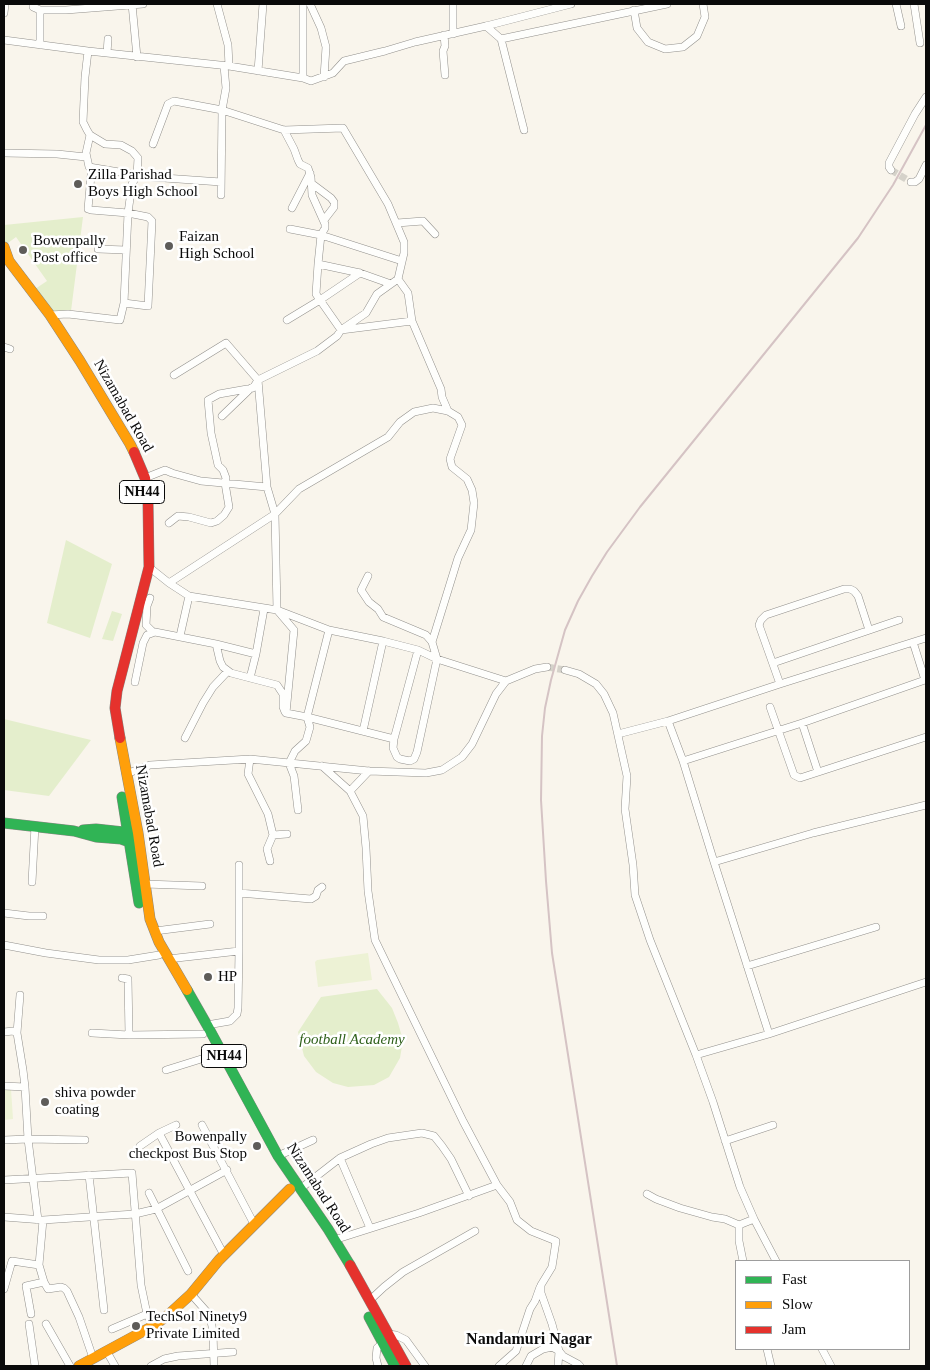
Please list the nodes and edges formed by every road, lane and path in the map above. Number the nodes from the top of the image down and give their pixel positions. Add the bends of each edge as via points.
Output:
1 (5, 4) edge
2 (33, 4) edge
3 (132, 4) edge
4 (143, 4) edge
5 (217, 4) edge
6 (263, 4) edge
7 (303, 4) edge
8 (310, 4) edge
9 (453, 4) edge
10 (571, 4) edge
11 (666, 4) edge
12 (703, 4) edge
13 (896, 4) edge
14 (914, 4) edge
15 (66, 7) edge
16 (40, 10) junction
17 (634, 10) junction
18 (4, 13) edge
19 (486, 26) junction
20 (900, 26) dead end
21 (453, 34) junction
22 (444, 35) junction
23 (108, 39) dead end
24 (501, 39) junction
25 (4, 40) edge
26 (920, 43) dead end
27 (40, 45) junction
28 (88, 51) junction
29 (108, 53) junction
30 (137, 57) junction
31 (226, 66) junction
32 (258, 70) junction
33 (446, 75) dead end
34 (324, 77) junction
35 (303, 78) junction
36 (926, 98) edge
37 (222, 110) junction
38 (284, 130) junction
39 (524, 130) dead end
40 (90, 135) junction
41 (153, 144) dead end
42 (4, 152) edge
43 (86, 157) junction
44 (926, 165) edge
45 (892, 170) dead end
46 (310, 173) junction
47 (91, 175) dead end
48 (136, 176) junction
49 (221, 182) junction
50 (911, 182) dead end
51 (311, 183) junction
52 (221, 195) dead end
53 (292, 208) dead end
54 (128, 213) junction
55 (324, 220) junction
56 (397, 223) junction
57 (290, 229) dead end
58 (321, 234) junction
59 (435, 234) dead end
60 (4, 247) edge
61 (98, 249) dead end
62 (126, 250) junction
63 (402, 261) junction
64 (318, 264) junction
65 (4, 267) edge
66 (360, 273) junction
67 (398, 279) junction
68 (392, 284) junction
69 (320, 300) junction
70 (124, 303) junction
71 (50, 315) junction
72 (287, 320) dead end
73 (412, 320) junction
74 (341, 330) junction
75 (174, 375) dead end
76 (258, 380) junction
77 (252, 388) junction
78 (448, 411) junction
79 (222, 416) dead end
80 (145, 478) junction
81 (225, 483) junction
82 (267, 488) junction
83 (274, 514) junction
84 (169, 523) dead end
85 (148, 567) junction
86 (368, 576) dead end
87 (169, 583) junction
88 (189, 596) junction
89 (150, 598) dead end
90 (264, 609) junction
91 (277, 610) junction
92 (899, 620) dead end
93 (329, 630) junction
94 (869, 630) junction
95 (155, 632) junction
96 (180, 636) junction
97 (926, 638) edge
98 (383, 641) junction
99 (432, 642) junction
100 (913, 642) junction
101 (216, 644) junction
102 (418, 650) junction
103 (256, 654) junction
104 (437, 658) junction
105 (773, 663) junction
106 (548, 667) tunnel mouth
107 (565, 670) tunnel mouth
108 (228, 671) junction
109 (250, 678) junction
110 (506, 681) junction
111 (926, 681) edge
112 (135, 682) dead end
113 (780, 684) junction
114 (770, 707) dead end
115 (286, 713) junction
116 (307, 717) junction
117 (668, 721) junction
118 (802, 723) junction
119 (778, 730) junction
120 (363, 731) junction
121 (618, 734) junction
122 (926, 737) edge
123 (185, 738) dead end
124 (394, 739) junction
125 (250, 758) junction
126 (683, 761) junction
127 (289, 762) junction
128 (322, 766) junction
129 (369, 771) junction
130 (818, 772) junction
131 (126, 774) junction
132 (350, 791) junction
133 (926, 805) edge
134 (298, 810) dead end
135 (4, 823) edge
136 (35, 826) junction
137 (273, 834) junction
138 (287, 834) dead end
139 (132, 836) junction
140 (270, 861) dead end
141 (714, 862) junction
142 (239, 865) dead end
143 (32, 882) dead end
144 (145, 884) junction
145 (202, 886) dead end
146 (322, 887) dead end
147 (239, 893) junction
148 (4, 913) edge
149 (43, 916) dead end
150 (210, 924) dead end
151 (876, 927) dead end
152 (155, 931) junction
153 (4, 945) edge
154 (239, 950) junction
155 (163, 957) junction
156 (747, 966) junction
157 (122, 978) dead end
158 (926, 982) edge
159 (20, 995) dead end
160 (205, 1030) junction
161 (4, 1032) edge
162 (17, 1033) junction
163 (92, 1033) dead end
164 (769, 1034) junction
165 (128, 1035) junction
166 (214, 1054) junction
167 (696, 1055) junction
168 (166, 1070) dead end
169 (4, 1086) edge
170 (25, 1087) junction
171 (176, 1125) dead end
172 (202, 1125) dead end
173 (773, 1125) dead end
174 (159, 1133) junction
175 (28, 1139) junction
176 (4, 1140) edge
177 (85, 1140) dead end
178 (313, 1140) dead end
179 (725, 1141) junction
180 (140, 1146) dead end
181 (278, 1156) junction
182 (340, 1158) junction
183 (227, 1170) junction
184 (89, 1175) junction
185 (34, 1178) junction
186 (4, 1180) edge
187 (497, 1185) junction
188 (295, 1189) junction
189 (190, 1191) junction
190 (149, 1193) dead end
191 (647, 1194) dead end
192 (468, 1196) junction
193 (156, 1210) junction
194 (135, 1214) junction
195 (4, 1217) edge
196 (93, 1217) junction
197 (754, 1219) junction
198 (41, 1220) junction
199 (254, 1224) junction
200 (739, 1225) junction
201 (370, 1228) junction
202 (475, 1231) dead end
203 (334, 1240) junction
204 (224, 1255) junction
205 (743, 1260) edge
206 (775, 1260) edge
207 (39, 1265) junction
208 (188, 1271) dead end
209 (44, 1282) junction
210 (541, 1285) junction
211 (4, 1289) edge
212 (192, 1294) junction
213 (370, 1300) junction
214 (104, 1310) dead end
215 (31, 1314) dead end
216 (148, 1314) junction
217 (29, 1324) dead end
218 (46, 1324) dead end
219 (153, 1326) junction
220 (112, 1329) dead end
221 (386, 1339) junction
222 (766, 1350) edge
223 (823, 1350) edge
224 (559, 1351) junction
225 (107, 1352) junction
226 (233, 1352) dead end
227 (214, 1355) junction
228 (93, 1358) junction
229 (35, 1366) edge
230 (70, 1366) edge
231 (79, 1366) edge
232 (115, 1366) edge
233 (151, 1366) edge
234 (214, 1366) edge
235 (378, 1366) edge
236 (394, 1366) edge
237 (406, 1366) edge
238 (425, 1366) edge
239 (498, 1366) edge
240 (526, 1366) edge
241 (558, 1366) edge
242 (580, 1366) edge
243 (771, 1366) edge
244 (831, 1366) edge

1 - 18 street
2 - 16 street
3 - 4 street
3 - 15 street
3 - 30 street
5 - 31 street via 228,45
6 - 32 street
7 - 35 street
8 - 34 street via 326,47
9 - 21 street
10 - 19 street
11 - 17 street
12 - 17 street via 705,17 697,36 683,47 665,49 648,42 637,28
13 - 20 street
14 - 26 street
15 - 16 street
16 - 27 street
17 - 24 street
19 - 21 street
19 - 24 street
21 - 22 street
22 - 33 street
22 - 34 street via 344,61
23 - 29 street
24 - 39 street
25 - 27 street
27 - 28 street
28 - 29 street
28 - 40 street via 83,122
29 - 30 street
30 - 31 street
31 - 32 street
31 - 37 street
32 - 35 street
34 - 35 street via 312,81
36 - 45 street via 914,114 889,163
37 - 38 street
37 - 41 street via 174,101 168,104
37 - 49 street
38 - 46 street via 300,164
38 - 56 street via 343,128
40 - 43 street
40 - 48 street via 105,144 121,145 132,151 138,158
42 - 43 street
43 - 48 street via 89,168
44 - 50 street via 919,179
46 - 51 street
46 - 53 street
47 - 54 street via 88,208
48 - 49 street
48 - 54 street
49 - 52 street
51 - 55 street via 314,203
51 - 55 street via 334,202
54 - 62 street
54 - 70 street via 148,217 152,221 148,306
55 - 58 street via 325,228
56 - 59 street via 423,221
56 - 63 street via 404,242
57 - 58 street
58 - 63 street
58 - 64 street
60 - 71 main road, Nizamabad Road / NH44 via 9,261
61 - 62 street
62 - 70 street
63 - 67 street
64 - 66 street
64 - 69 street via 316,294
65 - 139 main road, Nizamabad Road / NH44 via 108,417 142,490 141,573 110,682 108,708
66 - 68 street
66 - 69 street
67 - 68 street
67 - 73 street via 408,293
68 - 74 street via 377,294 366,313
69 - 72 street
69 - 74 street
70 - 71 street via 120,320
71 - 80 main road, Nizamabad Road / NH44 via 130,444
73 - 74 street
73 - 78 street
74 - 76 street via 317,351
75 - 76 street via 226,343
76 - 77 street
76 - 82 street
77 - 79 street
77 - 81 street via 218,394 208,400 210,433
78 - 83 street via 433,408 414,412 388,437 299,489
78 - 99 street via 458,417 462,425 450,459 452,467 466,479 474,503 471,530 458,558
80 - 81 street via 165,470 201,481
80 - 85 main road, Nizamabad Road / NH44
81 - 82 street
81 - 84 street via 229,507 217,521 211,523 178,516
82 - 83 street
83 - 87 street
83 - 91 street
85 - 87 street
85 - 131 main road, Nizamabad Road / NH44 via 115,708
86 - 99 street via 361,590 383,617 426,635
87 - 88 street
88 - 90 street
88 - 96 street
89 - 95 street via 146,626
90 - 91 street
90 - 103 street
91 - 93 street
91 - 115 street via 294,630
92 - 94 street
93 - 98 street
93 - 116 street
94 - 105 street
94 - 105 street via 858,596 850,589 766,615 759,625
95 - 96 street
95 - 112 street via 147,635 143,644
96 - 101 street
97 - 100 street
98 - 102 street
98 - 120 street
99 - 104 street
100 - 111 street
100 - 113 street
101 - 103 street
101 - 108 street via 220,662
102 - 104 street
102 - 124 street
103 - 109 street
104 - 110 street
104 - 124 street via 417,752 412,760 396,757
105 - 113 street
106 - 110 street
107 - 121 street via 596,684 604,694
108 - 109 street
108 - 123 street via 213,687
109 - 115 street via 277,685
110 - 129 street via 496,694 472,744 454,763 426,774
111 - 118 street
113 - 117 street
114 - 119 street
115 - 116 street
116 - 120 street
116 - 127 street via 310,727 306,741
117 - 121 street
117 - 126 street
118 - 119 street
118 - 130 street
119 - 126 street
119 - 130 street via 794,775 800,778
120 - 124 street
121 - 167 street via 626,776 625,809 635,896
122 - 130 street
125 - 127 street
125 - 131 street via 150,766
125 - 137 street via 248,774 268,814
126 - 141 street
127 - 128 street
127 - 134 street
128 - 129 street
128 - 132 street
129 - 132 street
131 - 139 main road, Nizamabad Road / NH44
132 - 187 street via 363,816 375,940
133 - 141 street
135 - 136 main road
136 - 139 main road via 96,837
136 - 143 street
137 - 138 street
137 - 140 street via 267,849
139 - 144 main road, Nizamabad Road / NH44 via 140,847
139 - 155 main road, Nizamabad Road / NH44 via 144,921 156,951
141 - 156 street
142 - 147 street
144 - 145 street
144 - 152 main road, Nizamabad Road / NH44
146 - 147 street via 311,899
147 - 154 street
148 - 149 street
150 - 152 street
151 - 156 street
152 - 155 main road, Nizamabad Road / NH44
153 - 155 street via 99,960
154 - 155 street
154 - 160 street via 237,1014
155 - 160 main road, Nizamabad Road / NH44
156 - 164 street
157 - 165 street via 128,979
158 - 164 street
159 - 162 street
160 - 165 street
160 - 166 main road, Nizamabad Road / NH44
160 - 181 main road, Nizamabad Road / NH44
161 - 162 street
162 - 170 street
163 - 165 street
164 - 167 street
166 - 168 street
166 - 188 main road, Nizamabad Road / NH44 via 258,1134
167 - 179 street
169 - 170 street
170 - 175 street
171 - 174 street
172 - 183 street
173 - 179 street
174 - 180 street
174 - 189 street
175 - 176 street
175 - 177 street
175 - 185 street
178 - 181 street
179 - 197 street
181 - 188 main road, Nizamabad Road / NH44
182 - 188 street
182 - 192 street via 388,1138 422,1133 434,1136 451,1159
182 - 201 street
183 - 189 street
183 - 199 street
184 - 185 street
184 - 194 street via 132,1173
184 - 196 street
185 - 186 street
185 - 198 street
187 - 192 street
187 - 210 street via 510,1202 517,1220 532,1231 556,1241 552,1266
188 - 199 main road
188 - 203 main road, Nizamabad Road / NH44
188 - 221 main road, Nizamabad Road / NH44
189 - 193 street
189 - 204 street
190 - 193 street
191 - 200 street via 680,1208
192 - 201 street
193 - 194 street
193 - 208 street
194 - 196 street
194 - 216 street via 141,1285
195 - 198 street
196 - 198 street
196 - 214 street
197 - 200 street
197 - 206 street
198 - 207 street
199 - 204 main road
200 - 205 street
201 - 203 street
202 - 213 street via 403,1272
203 - 213 main road, Nizamabad Road / NH44
204 - 212 main road
207 - 209 street
207 - 211 street via 12,1261
209 - 215 street via 26,1286
209 - 228 street via 48,1289 61,1287 67,1291
210 - 224 street
210 - 239 street via 516,1351
212 - 219 main road
212 - 227 street via 210,1317 214,1331
213 - 221 main road, Nizamabad Road / NH44
216 - 219 street
216 - 220 street
217 - 229 street
218 - 230 street
219 - 225 main road
221 - 235 street via 377,1348
221 - 236 main road, Nizamabad Road / NH44
221 - 237 main road, Nizamabad Road / NH44
221 - 238 street via 396,1335 406,1340
222 - 243 street
223 - 244 street
224 - 240 street via 552,1347 543,1349 531,1356
224 - 241 street
224 - 242 street
225 - 228 main road
225 - 232 street
226 - 227 street
227 - 233 street via 170,1358
227 - 234 street
228 - 231 main road

